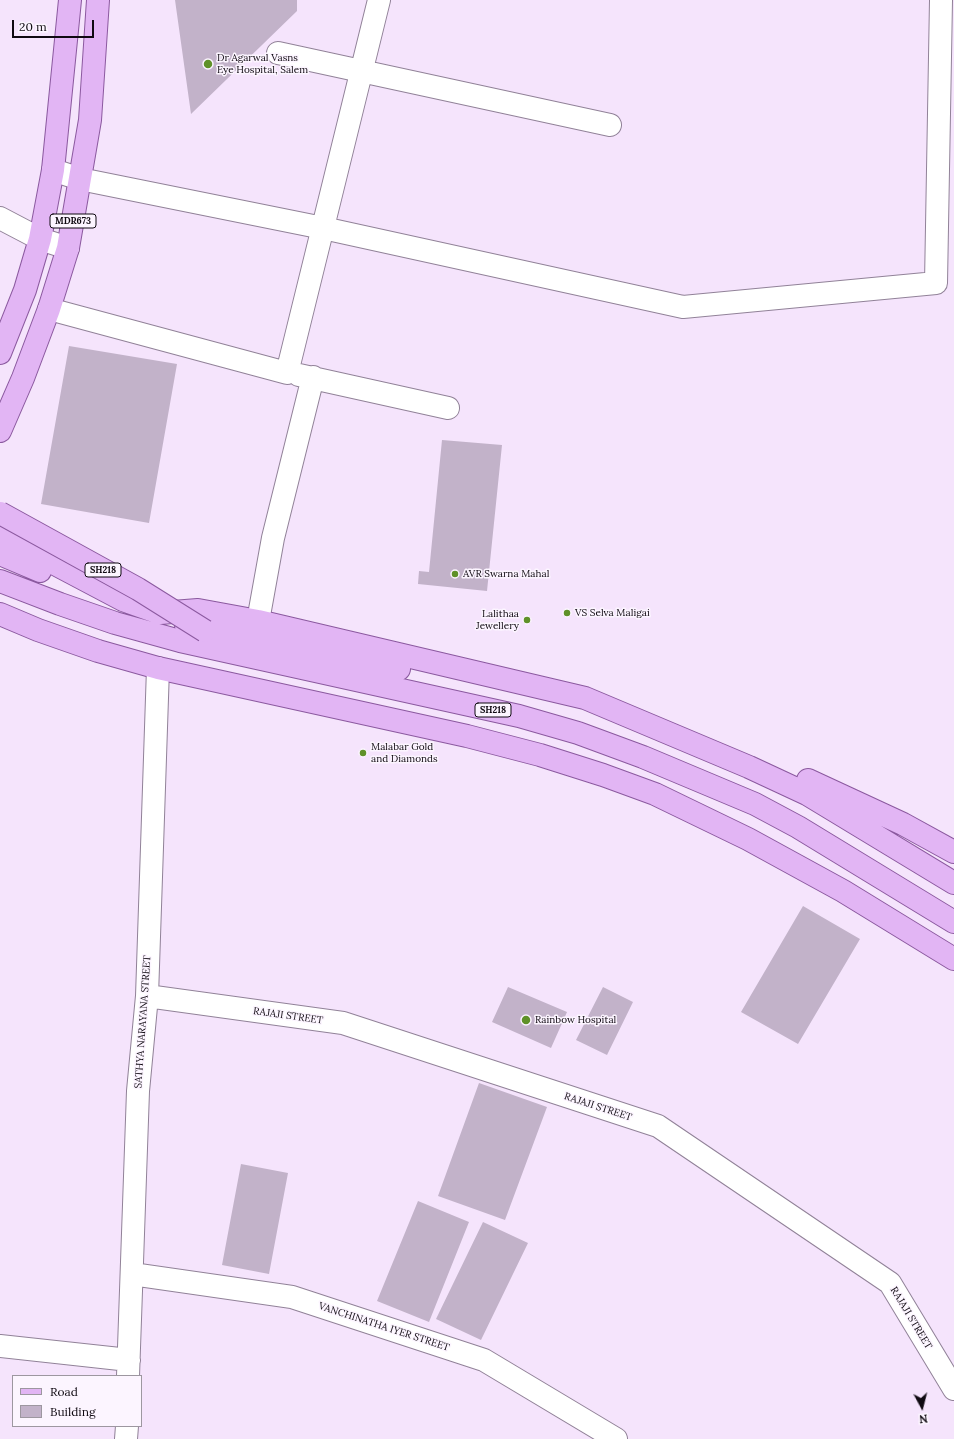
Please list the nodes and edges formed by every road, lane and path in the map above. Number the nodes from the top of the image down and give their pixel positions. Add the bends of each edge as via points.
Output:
1 (70, 0) edge
2 (98, 0) edge
3 (380, 0) edge
4 (941, 0) edge
5 (278, 53) dead end
6 (362, 72) junction
7 (610, 125) dead end
8 (53, 170) junction
9 (80, 179) junction
10 (0, 218) edge
11 (323, 228) junction
12 (40, 240) junction
13 (68, 248) junction
14 (945, 283) edge
15 (50, 309) junction
16 (0, 352) edge
17 (287, 373) junction
18 (313, 377) junction
19 (448, 408) dead end
20 (0, 431) edge
21 (0, 513) edge
22 (0, 535) edge
23 (0, 554) edge
24 (0, 581) edge
25 (0, 614) edge
26 (258, 621) junction
27 (205, 631) junction
28 (158, 668) junction
29 (749, 767) junction
30 (655, 794) junction
31 (954, 852) edge
32 (954, 883) edge
33 (954, 897) edge
34 (954, 922) edge
35 (954, 946) edge
36 (954, 959) edge
37 (147, 996) junction
38 (132, 1274) junction
39 (0, 1346) edge
40 (129, 1368) edge
41 (954, 1389) edge
42 (127, 1427) edge
43 (126, 1439) edge
44 (616, 1439) edge

1 - 8 main road
2 - 9 main road, MDR673 via 90,120
3 - 6 street
4 - 14 street
5 - 6 street
6 - 7 street
6 - 11 street
8 - 9 street
8 - 12 main road
9 - 11 street
9 - 13 main road, MDR673
10 - 12 street
11 - 14 street via 683,307
11 - 17 street
12 - 13 street
12 - 16 main road via 25,290
13 - 15 main road, MDR673
15 - 17 street
15 - 20 main road, MDR673
17 - 18 street
18 - 19 street
18 - 26 street via 273,538
21 - 27 main road, SH218, bridge via 138,589
22 - 26 main road via 123,600 160,613 198,610
23 - 27 main road, bridge via 116,606
24 - 34 main road, SH218 via 67,606 180,641 519,716 578,733 643,757 754,804 798,827
25 - 28 main road via 98,651
26 - 29 main road via 585,698
27 - 33 main road, SH218 via 459,681 582,712 683,749 795,801
28 - 30 main road via 481,740 540,755
28 - 37 street, SATHYA NARAYANA STREET
29 - 31 main road via 807,779 903,824
29 - 32 main road via 807,794
30 - 35 main road via 694,802 736,820
30 - 36 main road via 748,838
37 - 38 street, SATHYA NARAYANA STREET via 138,1091
37 - 41 street, RAJAJI STREET via 343,1023 658,1126 890,1283
38 - 40 street, SATHYA NARAYANA STREET
38 - 44 street, VANCHINATHA IYER STREET via 292,1297 484,1360
39 - 40 street
42 - 43 street

